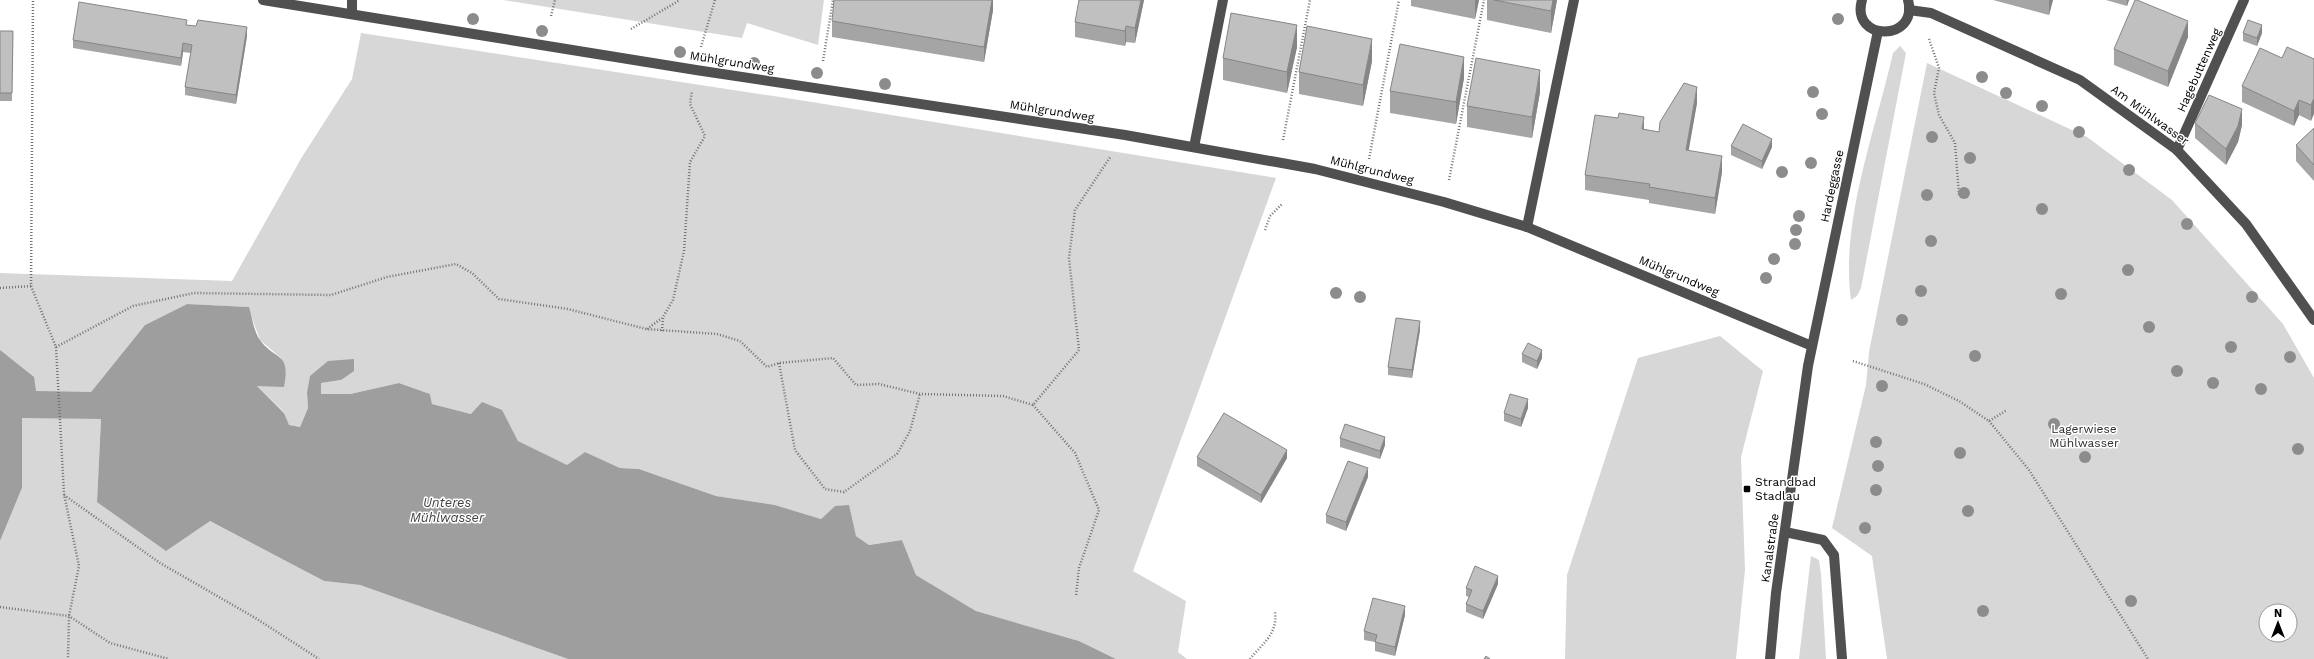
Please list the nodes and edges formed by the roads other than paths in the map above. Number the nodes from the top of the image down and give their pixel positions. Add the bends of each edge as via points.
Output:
1 (263, 0) edge
2 (352, 0) edge
3 (1223, 0) edge
4 (1574, 0) edge
5 (1862, 0) edge
6 (2244, 0) edge
7 (1909, 5) edge
8 (352, 13) junction
9 (1878, 31) junction
10 (1194, 147) junction
11 (2177, 150) junction
12 (1527, 227) junction
13 (2314, 320) edge
14 (1812, 346) junction
15 (1785, 532) junction
16 (1770, 659) edge
17 (1842, 659) edge

1 - 8 street, Mühlgrundweg
2 - 8 street
3 - 10 street
4 - 12 street
5 - 9 street via 1861,14 1864,22
6 - 11 street, Hagebuttenweg
7 - 9 street via 1902,25 1887,32
7 - 11 street, Am Mühlwasser via 2080,80
8 - 10 street, Mühlgrundweg via 696,70
9 - 14 street, Hardeggasse
10 - 12 street, Mühlgrundweg via 1315,169 1444,202
11 - 13 street, Am Mühlwasser via 2246,224
12 - 14 street, Mühlgrundweg
14 - 15 street, Kanalstraße
15 - 16 street, Kanalstraße
15 - 17 street via 1823,540 1834,555

